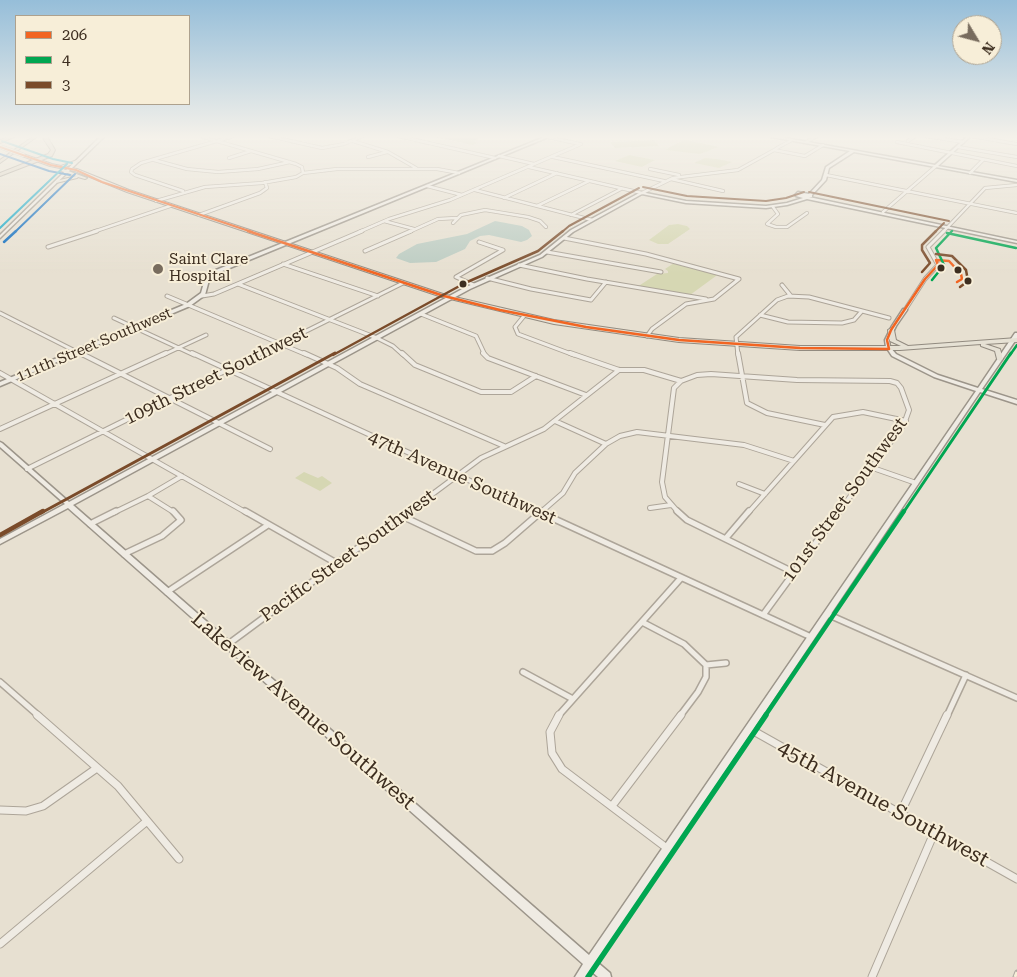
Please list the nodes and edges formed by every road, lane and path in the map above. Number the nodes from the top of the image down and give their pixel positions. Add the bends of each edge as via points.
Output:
1 (57, 182) edge
2 (102, 182) edge
3 (158, 182) edge
4 (265, 182) joint
5 (438, 182) edge
6 (494, 182) edge
7 (539, 182) edge
8 (588, 182) edge
9 (591, 182) edge
10 (663, 182) edge
11 (682, 182) edge
12 (822, 182) edge
13 (857, 182) edge
14 (919, 182) edge
15 (1017, 183) edge
16 (427, 186) junction
17 (816, 188) junction
18 (622, 189) junction
19 (474, 190) junction
20 (185, 191) junction
21 (724, 191) dead end
22 (907, 192) junction
23 (642, 193) junction
24 (803, 193) junction
25 (462, 195) junction
26 (798, 196) junction
27 (809, 196) junction
28 (504, 198) junction
29 (156, 201) junction
30 (791, 204) junction
31 (970, 204) junction
32 (170, 206) junction
33 (537, 206) junction
34 (773, 206) junction
35 (883, 212) junction
36 (807, 213) dead end
37 (1017, 213) edge
38 (199, 215) junction
39 (571, 215) junction
40 (456, 218) junction
41 (592, 220) junction
42 (384, 221) junction
43 (453, 223) dead end
44 (546, 227) dead end
45 (948, 227) junction
46 (414, 229) junction
47 (0, 237) edge
48 (564, 238) junction
49 (479, 242) dead end
50 (1017, 242) edge
51 (285, 244) junction
52 (48, 247) dead end
53 (365, 251) dead end
54 (310, 252) junction
55 (547, 252) junction
56 (283, 264) junction
57 (519, 265) junction
58 (661, 272) dead end
59 (487, 278) junction
60 (606, 282) junction
61 (403, 283) junction
62 (238, 284) junction
63 (474, 285) junction
64 (782, 285) dead end
65 (672, 292) junction
66 (167, 296) dead end
67 (202, 296) junction
68 (378, 296) junction
69 (791, 296) junction
70 (451, 298) junction
71 (709, 300) junction
72 (686, 304) junction
73 (188, 305) junction
74 (905, 310) joint
75 (862, 311) junction
76 (0, 313) edge
77 (421, 314) junction
78 (760, 315) junction
79 (524, 316) junction
80 (114, 318) dead end
81 (889, 318) dead end
82 (330, 319) junction
83 (135, 327) junction
84 (891, 330) junction
85 (206, 334) dead end
86 (1017, 334) edge
87 (647, 336) junction
88 (377, 338) junction
89 (1015, 340) edge
90 (282, 343) junction
91 (736, 345) junction
92 (965, 345) junction
93 (178, 347) junction
94 (923, 347) junction
95 (889, 349) junction
96 (77, 352) junction
97 (1000, 359) junction
98 (328, 364) junction
99 (228, 370) junction
100 (619, 370) junction
101 (0, 373) edge
102 (121, 374) junction
103 (536, 376) junction
104 (741, 376) junction
105 (12, 380) junction
106 (681, 381) junction
107 (0, 384) edge
108 (979, 390) junction
109 (275, 392) junction
110 (586, 395) junction
111 (169, 399) junction
112 (1017, 402) edge
113 (55, 403) junction
114 (554, 421) junction
115 (906, 421) junction
116 (217, 423) junction
117 (825, 425) junction
118 (0, 429) edge
119 (104, 431) junction
120 (669, 436) junction
121 (0, 444) edge
122 (606, 444) junction
123 (504, 446) junction
124 (270, 449) dead end
125 (152, 458) junction
126 (794, 461) junction
127 (873, 468) junction
128 (28, 469) junction
129 (182, 476) junction
130 (457, 476) junction
131 (916, 483) junction
132 (739, 484) dead end
133 (765, 494) junction
134 (148, 496) junction
135 (67, 504) junction
136 (671, 505) junction
137 (650, 508) dead end
138 (540, 513) junction
139 (402, 516) junction
140 (90, 524) junction
141 (268, 525) junction
142 (0, 538) edge
143 (726, 538) junction
144 (0, 542) edge
145 (124, 554) junction
146 (338, 564) junction
147 (793, 572) junction
148 (681, 578) junction
149 (168, 592) junction
150 (763, 614) junction
151 (827, 614) junction
152 (642, 622) junction
153 (812, 637) junction
154 (227, 644) junction
155 (726, 663) dead end
156 (706, 665) junction
157 (523, 672) dead end
158 (966, 675) junction
159 (0, 682) edge
160 (572, 698) junction
161 (1017, 698) edge
162 (750, 729) junction
163 (97, 768) junction
164 (612, 806) junction
165 (0, 810) edge
166 (900, 814) junction
167 (148, 821) junction
168 (934, 833) junction
169 (668, 849) junction
170 (179, 859) dead end
171 (1017, 879) edge
172 (0, 944) edge
173 (590, 963) junction
174 (580, 977) edge
175 (606, 977) edge
176 (872, 977) edge

1 - 47 street
2 - 29 main road
3 - 20 street
4 - 20 street
4 - 38 street via 267,188 260,193
5 - 16 street
6 - 19 street
7 - 28 street
8 - 33 street
9 - 18 street
10 - 23 street
11 - 21 street
12 - 17 street
13 - 22 street
14 - 22 street
15 - 31 street via 986,188
16 - 25 street
16 - 51 street
17 - 24 street
17 - 27 street
18 - 23 street
18 - 39 street
19 - 25 street
19 - 28 street
20 - 29 street
22 - 31 street
22 - 35 street
23 - 34 street via 682,202
23 - 41 street
24 - 26 street
24 - 27 street
25 - 42 street
26 - 27 street
26 - 30 street
27 - 30 street
27 - 35 street
28 - 33 street
29 - 32 main road
30 - 34 street
31 - 37 street
31 - 45 street
32 - 38 main road
32 - 52 street
33 - 39 street
34 - 36 street via 778,214 767,224 776,227 788,227
35 - 45 street
38 - 51 main road
39 - 41 street
40 - 43 street
40 - 44 street via 476,210 499,211 537,220
40 - 46 street via 442,217
41 - 48 street
42 - 46 street
42 - 54 street
45 - 50 street
45 - 74 street via 928,247 938,265
46 - 53 street
48 - 55 street
48 - 71 street via 646,254 739,279
49 - 63 street via 503,250 456,277
51 - 54 main road
51 - 67 street via 210,275
54 - 56 street
54 - 61 main road
55 - 57 street
55 - 58 street
56 - 62 street
56 - 68 street
57 - 59 street
57 - 60 street
59 - 60 street via 588,300 594,299
59 - 63 street
60 - 65 street
61 - 68 street, 109th Street Southwest
61 - 70 main road
62 - 67 street
62 - 82 street
63 - 70 street
64 - 69 street
65 - 71 street
65 - 72 street via 687,298
66 - 73 street
67 - 73 street, 111th Street Southwest
68 - 82 street, 109th Street Southwest
69 - 75 street
69 - 78 street via 778,299
70 - 77 street
70 - 79 main road
71 - 72 street
72 - 87 street
73 - 83 street, 111th Street Southwest
73 - 90 street
74 - 84 street
75 - 78 street via 854,320 844,323 788,322
75 - 81 street
76 - 96 street
77 - 88 street
77 - 103 street via 473,334 488,358
78 - 91 street via 736,336
79 - 87 main road
79 - 100 street via 515,327 521,336
80 - 83 street, 47th Avenue Southwest
82 - 88 street
82 - 90 street, 109th Street Southwest
83 - 93 street, 47th Avenue Southwest
83 - 96 street, 111th Street Southwest
84 - 94 main road via 892,339 897,344
84 - 95 street via 887,340
85 - 93 street
86 - 89 street
87 - 91 main road
88 - 98 street
88 - 103 street via 393,346 415,365 481,392 510,392
89 - 92 main road
89 - 97 street
90 - 98 street
90 - 99 street, 109th Street Southwest
91 - 95 main road
91 - 104 street
92 - 94 main road
92 - 97 main road via 994,348
93 - 99 street, 47th Avenue Southwest
93 - 102 street
94 - 95 main road
95 - 108 street via 922,370
96 - 102 street
96 - 105 street, 111th Street Southwest
97 - 108 street
98 - 109 street
98 - 123 street via 360,384
99 - 109 street, 47th Avenue Southwest
99 - 111 street, 109th Street Southwest
100 - 106 street via 644,370
100 - 110 street, Pacific Street Southwest
101 - 105 street
102 - 111 street
102 - 113 street
103 - 110 street
104 - 106 street via 706,374
104 - 115 street, 101st Street Southwest via 896,382 901,386 908,408
104 - 117 street via 746,400 754,407 767,413
105 - 107 street, 111th Street Southwest
105 - 113 street
106 - 120 street via 674,389
108 - 112 street
108 - 131 street
109 - 116 street
109 - 130 street, 47th Avenue Southwest
110 - 114 street, Pacific Street Southwest
111 - 116 street
111 - 119 street, 109th Street Southwest
113 - 118 street
113 - 119 street
114 - 122 street
114 - 123 street, Pacific Street Southwest
115 - 117 street via 858,412 837,415
115 - 127 street, 101st Street Southwest
116 - 124 street
116 - 125 street
117 - 126 street
119 - 125 street
119 - 128 street, 109th Street Southwest
120 - 122 street via 637,432
120 - 126 street via 744,445
120 - 136 street via 662,482 665,497
121 - 128 street, Lakeview Avenue Southwest
122 - 138 street via 575,474 563,493
123 - 130 street, Pacific Street Southwest
125 - 129 street
125 - 135 street
126 - 133 street
127 - 131 street
127 - 147 street, 101st Street Southwest
128 - 135 street, Lakeview Avenue Southwest
129 - 134 street
129 - 141 street
130 - 138 street, 47th Avenue Southwest
130 - 139 street, Pacific Street Southwest
131 - 151 street
132 - 133 street
133 - 143 street
134 - 140 street
134 - 145 street via 181,518 180,522 162,536
135 - 140 street, Lakeview Avenue Southwest
135 - 142 street
135 - 144 street
136 - 137 street
136 - 143 street via 687,520
138 - 139 street via 505,544 487,552 472,550
138 - 148 street, 47th Avenue Southwest
139 - 146 street, Pacific Street Southwest
140 - 145 street, Lakeview Avenue Southwest
141 - 146 street
141 - 149 street
143 - 147 street
145 - 149 street, Lakeview Avenue Southwest
146 - 154 street, Pacific Street Southwest
147 - 150 street, 101st Street Southwest
148 - 150 street, 47th Avenue Southwest
148 - 152 street
149 - 154 street, Lakeview Avenue Southwest
150 - 153 street, 47th Avenue Southwest
151 - 153 street
151 - 158 street
152 - 156 street via 684,644
152 - 160 street
153 - 162 street
154 - 173 street, Lakeview Avenue Southwest
155 - 156 street
156 - 164 street via 706,677 698,692
157 - 160 street
158 - 161 street
158 - 166 street
159 - 163 street
160 - 164 street via 552,725 552,753 562,769
162 - 166 street, 45th Avenue Southwest
162 - 169 street
163 - 165 street via 43,806 22,812
163 - 167 street
164 - 169 street
166 - 168 street, 45th Avenue Southwest
167 - 170 street
167 - 172 street
168 - 171 street, 45th Avenue Southwest
168 - 176 street
169 - 173 street
173 - 174 street
173 - 175 street, Lakeview Avenue Southwest

